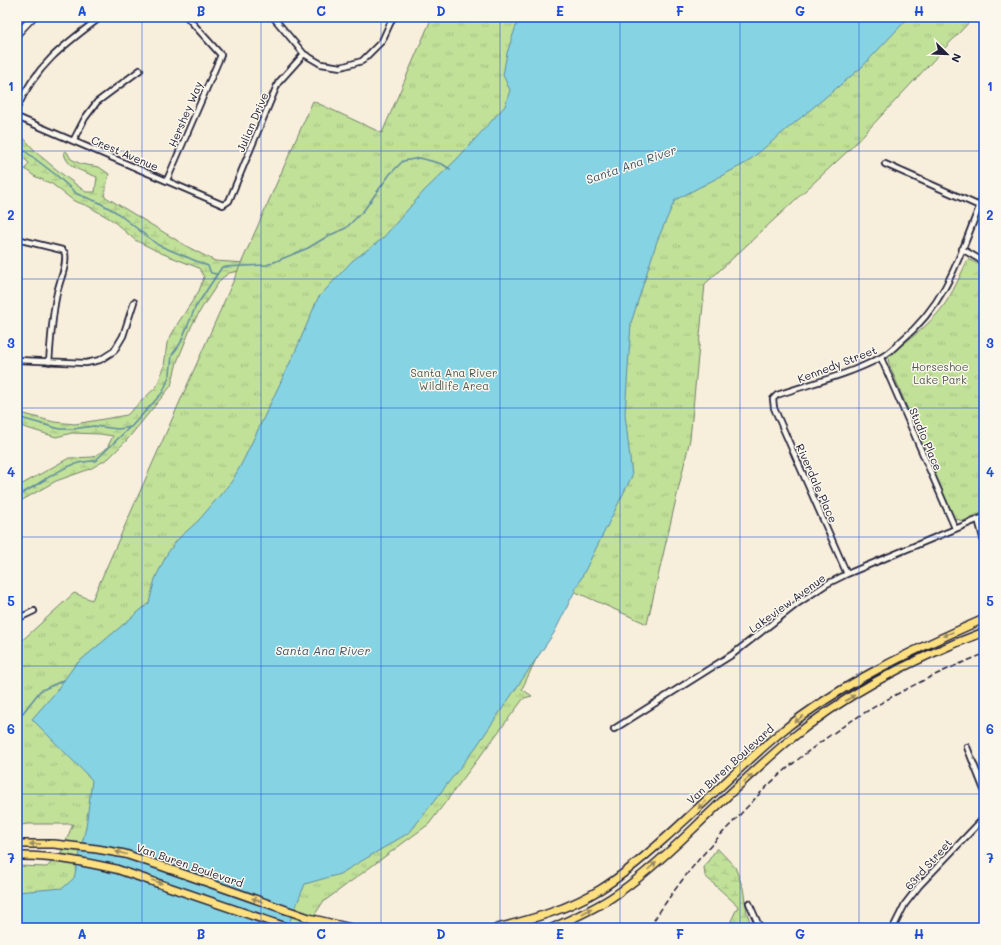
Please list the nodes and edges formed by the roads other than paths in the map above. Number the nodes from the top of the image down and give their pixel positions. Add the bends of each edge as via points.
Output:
1 (33, 17) edge
2 (101, 17) edge
3 (187, 17) edge
4 (273, 17) edge
5 (394, 17) edge
6 (17, 34) edge
7 (304, 54) junction
8 (140, 70) dead end
9 (17, 108) edge
10 (17, 117) edge
11 (74, 141) junction
12 (885, 164) dead end
13 (167, 180) junction
14 (984, 195) edge
15 (226, 204) joint
16 (982, 207) edge
17 (17, 239) edge
18 (962, 249) junction
19 (984, 262) edge
20 (134, 302) dead end
21 (881, 358) junction
22 (17, 360) edge
23 (49, 362) junction
24 (773, 399) joint
25 (984, 517) edge
26 (978, 519) junction
27 (955, 528) junction
28 (984, 542) edge
29 (847, 574) junction
30 (34, 611) dead end
31 (17, 619) edge
32 (984, 619) edge
33 (984, 632) edge
34 (614, 729) dead end
35 (967, 747) dead end
36 (984, 790) edge
37 (984, 819) edge
38 (17, 844) edge
39 (17, 856) edge
40 (749, 903) dead end
41 (289, 928) edge
42 (351, 928) edge
43 (497, 928) edge
44 (552, 928) edge
45 (760, 928) edge
46 (893, 928) edge

1 - 6 main road
2 - 9 street via 41,67
3 - 13 street, Hershey Way via 221,55
4 - 7 street
5 - 7 street via 382,41 362,61 341,67 321,64
7 - 15 street, Julian Drive via 278,83
8 - 11 street via 97,102 85,118
10 - 11 street, Crest Avenue
11 - 13 street, Crest Avenue
12 - 16 street
13 - 15 street, Crest Avenue via 223,205
14 - 16 street, Kennedy Street
16 - 18 street, Kennedy Street
17 - 23 street via 62,250 65,253 66,261 52,322
18 - 19 street
18 - 21 street, Kennedy Street via 946,288 935,306 908,336
20 - 23 street via 123,336 114,351 100,360 86,363
21 - 24 street, Kennedy Street via 821,382 777,395
21 - 27 street, Studio Place
22 - 23 street
24 - 29 street, Riverdale Place via 774,408
25 - 26 street, Lakeview Avenue
26 - 27 street, Lakeview Avenue
26 - 28 street
27 - 29 street, Lakeview Avenue
29 - 34 street, Lakeview Avenue via 798,604 733,654
30 - 31 street
32 -> 43 main road, Van Buren Boulevard via 895,659 814,708 781,732 637,864 601,889 558,910
44 -> 33 main road, Van Buren Boulevard via 611,898 647,871 788,742 820,717 883,678 952,644
35 - 36 street
37 - 46 street, 63rd Street via 916,889
42 -> 38 main road, Van Buren Boulevard via 294,913 124,854 54,844
39 -> 41 main road via 30,855 116,869
40 - 45 street

